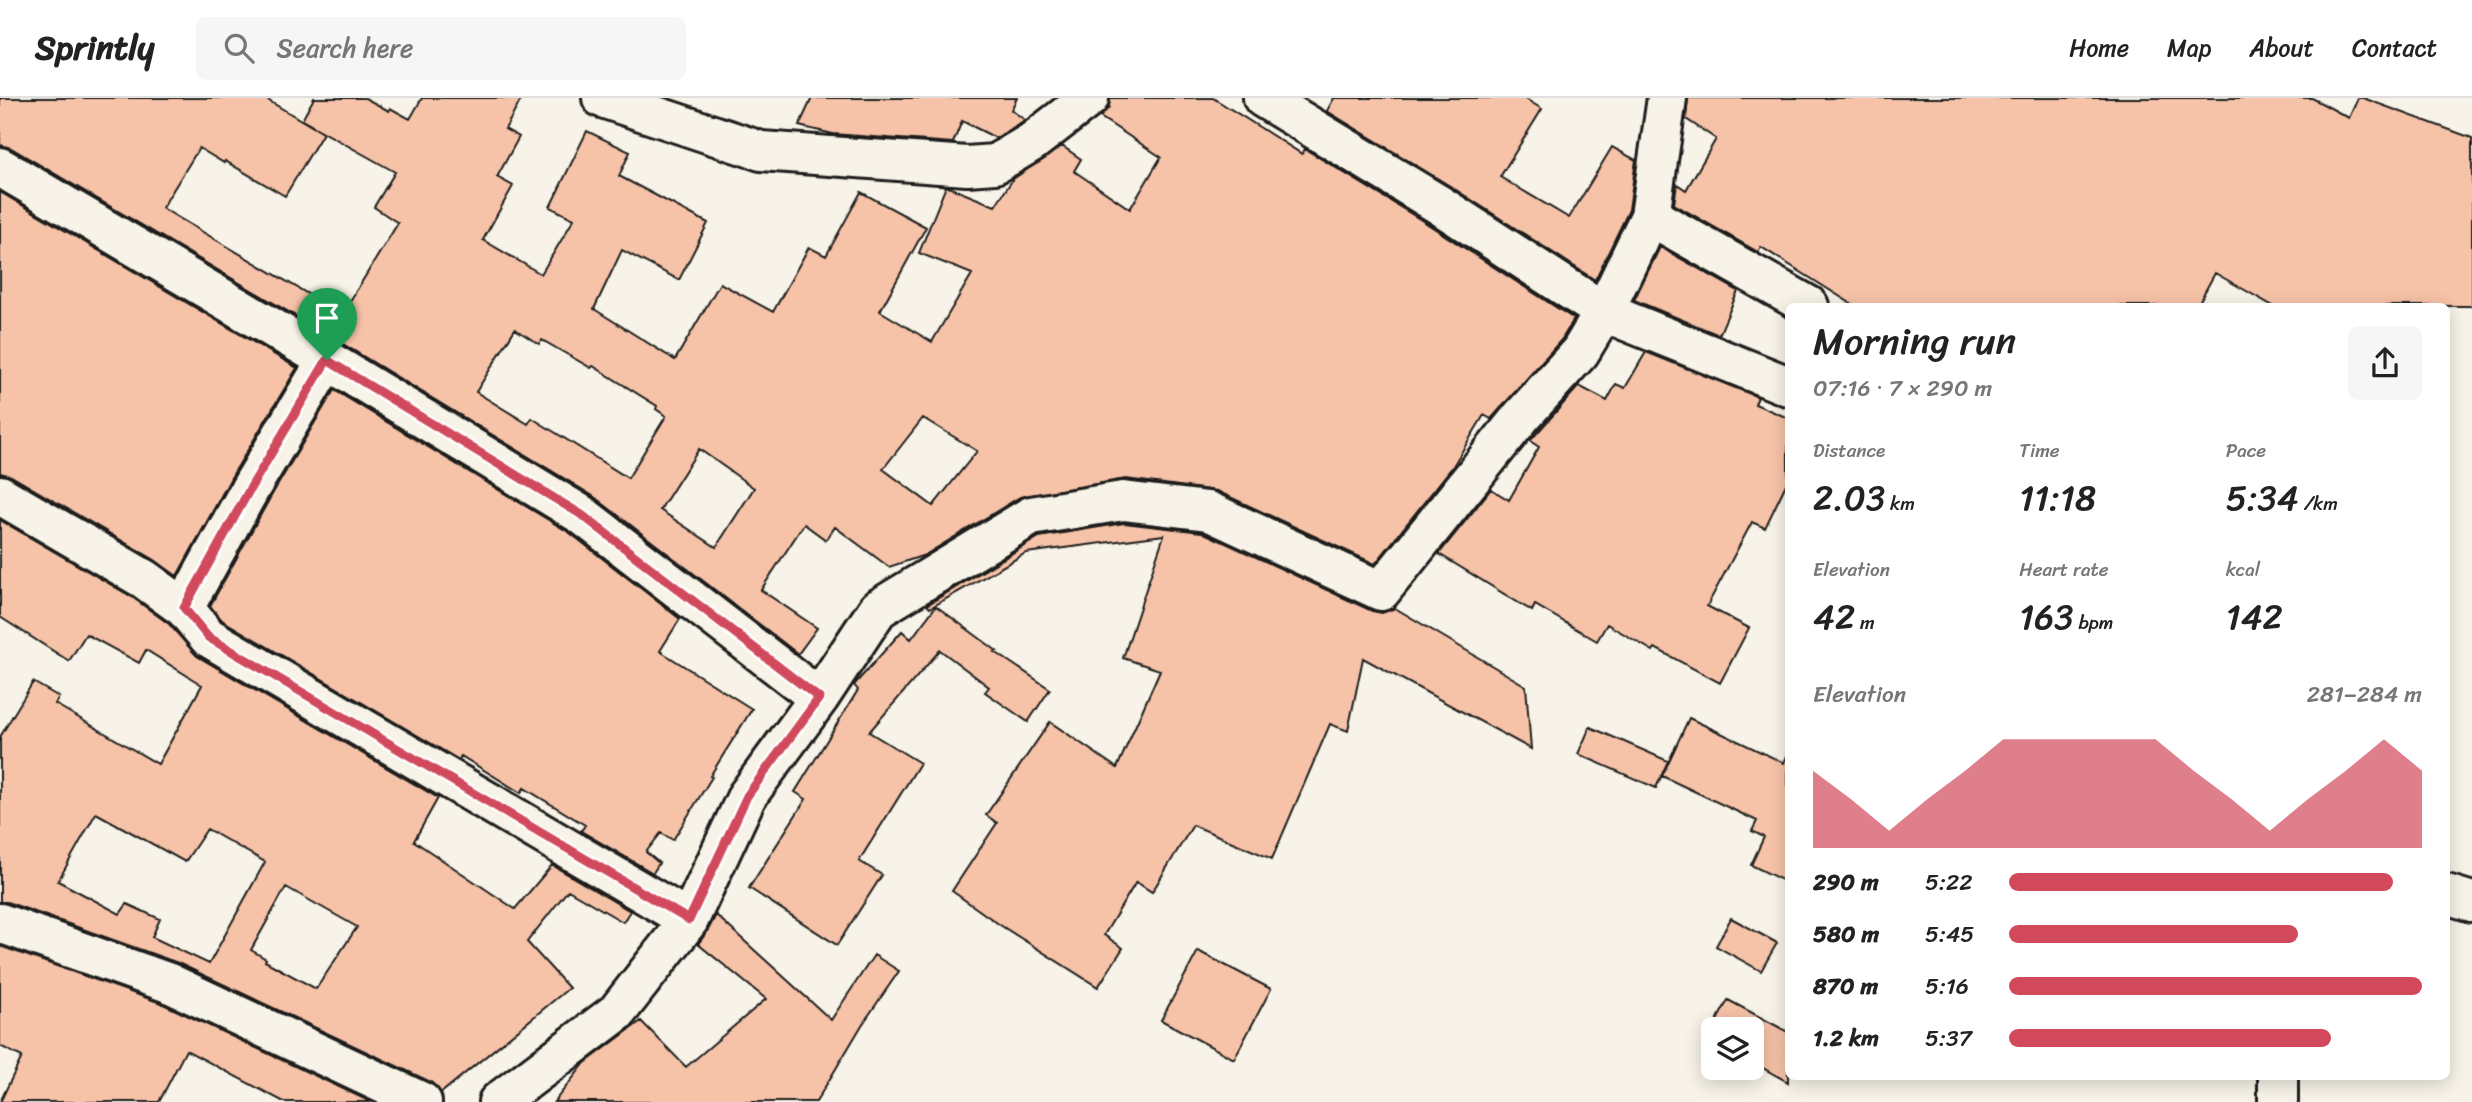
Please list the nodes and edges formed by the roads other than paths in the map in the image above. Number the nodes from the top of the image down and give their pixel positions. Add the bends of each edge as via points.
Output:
1 (602, 98) edge
2 (1089, 98) edge
3 (1263, 98) edge
4 (1667, 98) edge
5 (0, 167) edge
6 (1650, 216) junction
7 (1804, 303) edge
8 (1604, 312) junction
9 (327, 360) junction
10 (1785, 385) edge
11 (0, 495) edge
12 (184, 608) junction
13 (819, 698) junction
14 (2450, 895) edge
15 (2472, 902) edge
16 (689, 920) junction
17 (0, 923) edge
18 (2278, 1080) edge
19 (422, 1102) edge
20 (498, 1102) edge
21 (2278, 1102) edge

1 - 2 street via 761,151 967,166 995,164
3 - 8 street
4 - 6 street
5 - 9 street
6 - 7 street
6 - 8 street
8 - 10 street
8 - 13 street via 1580,352 1521,417 1381,591 1208,511 1123,501 1031,516 878,609
9 - 12 street
9 - 13 street via 582,515
11 - 12 street via 144,579
12 - 16 street via 208,637
13 - 16 street via 747,796
14 - 15 street
16 - 20 street via 617,1012
17 - 19 street via 169,983
18 - 21 street

